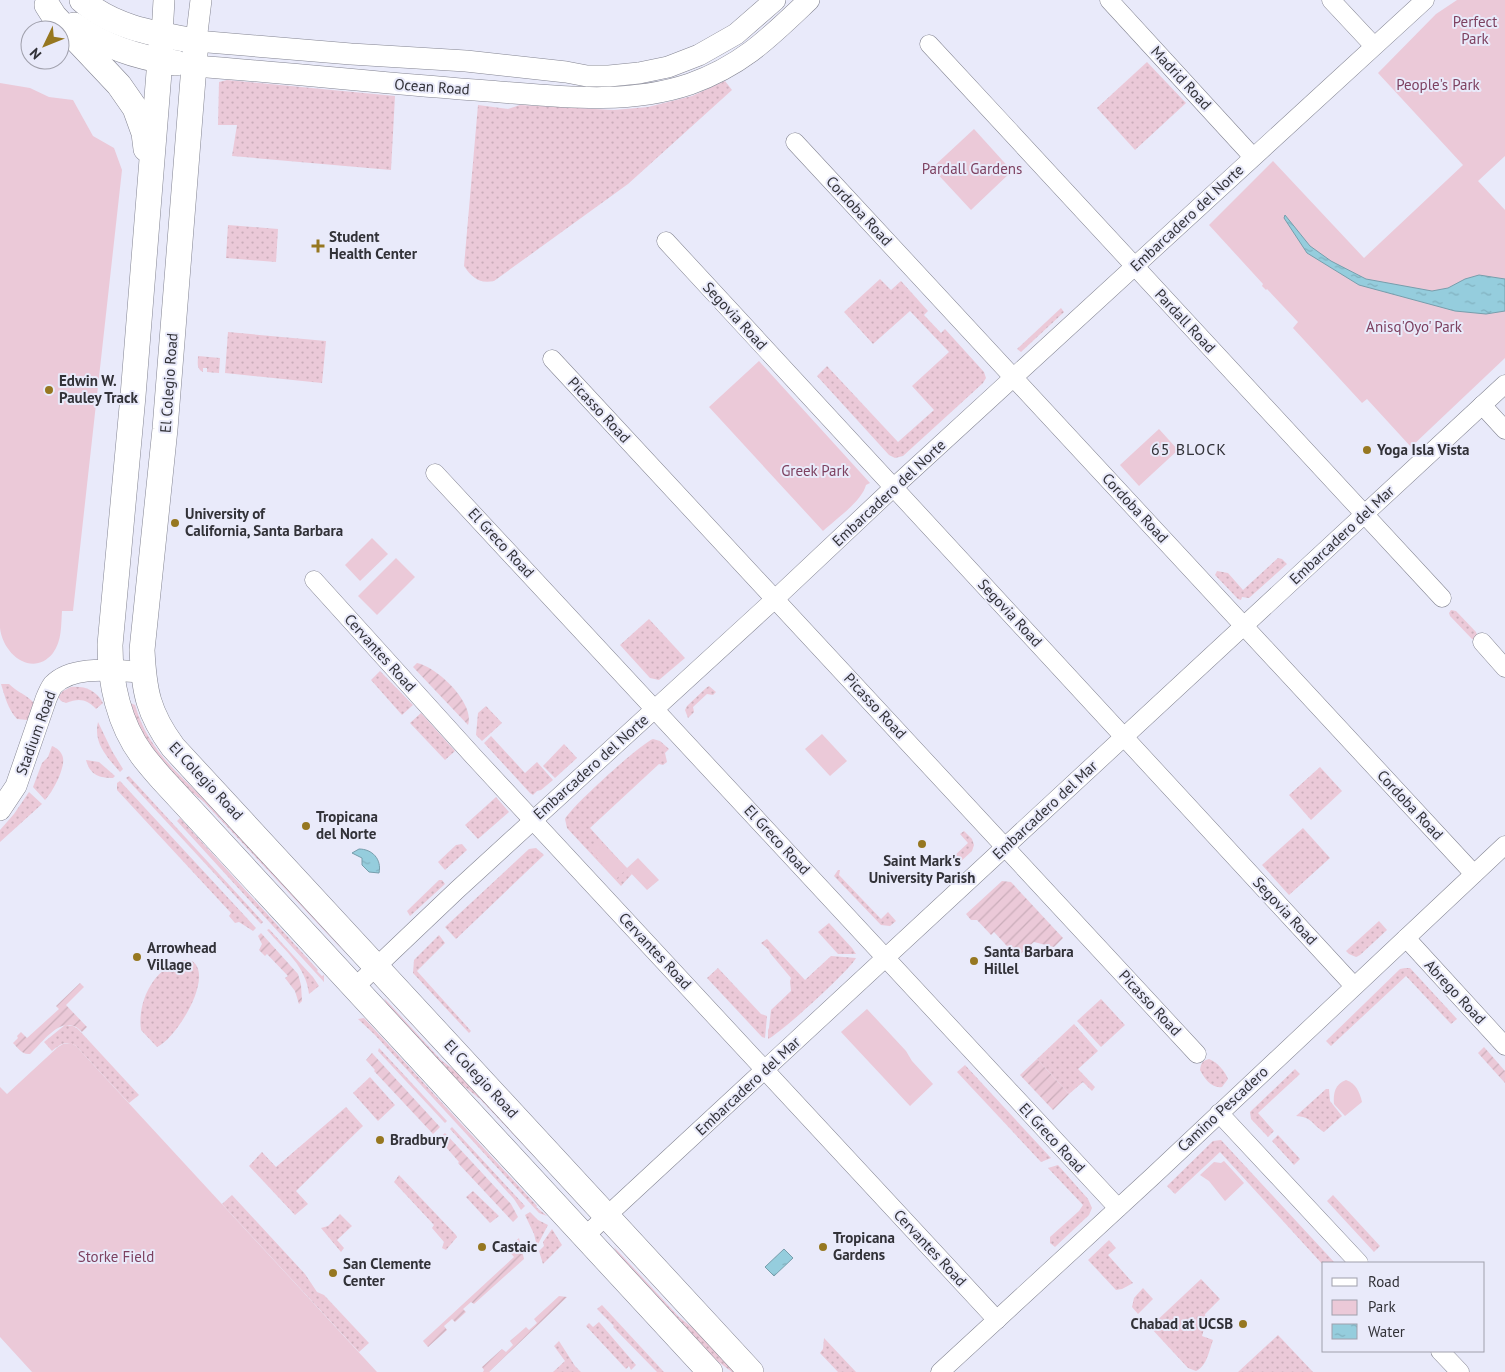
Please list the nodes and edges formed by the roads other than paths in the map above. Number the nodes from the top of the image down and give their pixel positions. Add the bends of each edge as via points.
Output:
1 (82, 0) edge
2 (164, 0) edge
3 (201, 0) edge
4 (775, 0) edge
5 (809, 0) edge
6 (1109, 0) edge
7 (1331, 0) edge
8 (1425, 0) edge
9 (45, 2) edge
10 (162, 35) junction
11 (196, 40) junction
12 (929, 44) dead end
13 (1374, 46) junction
14 (160, 61) junction
15 (194, 66) junction
16 (795, 142) dead end
17 (1253, 157) junction
18 (150, 184) junction
19 (666, 241) dead end
20 (1135, 267) junction
21 (552, 359) dead end
22 (1014, 378) junction
23 (1505, 384) edge
24 (1482, 405) junction
25 (1505, 430) edge
26 (435, 473) dead end
27 (894, 487) junction
28 (1365, 514) junction
29 (314, 580) dead end
30 (1442, 598) dead end
31 (775, 599) junction
32 (1244, 626) junction
33 (1482, 642) dead end
34 (1505, 668) edge
35 (110, 670) junction
36 (143, 672) junction
37 (655, 708) junction
38 (1124, 737) junction
39 (0, 810) edge
40 (533, 820) junction
41 (1505, 846) edge
42 (1006, 847) junction
43 (1474, 874) junction
44 (1406, 938) junction
45 (886, 958) junction
46 (377, 966) junction
47 (1354, 986) junction
48 (355, 987) junction
49 (1505, 1046) edge
50 (1196, 1054) dead end
51 (765, 1070) junction
52 (1219, 1113) junction
53 (1118, 1208) junction
54 (608, 1216) junction
55 (585, 1236) junction
56 (1358, 1262) edge
57 (997, 1320) junction
58 (1441, 1352) edge
59 (710, 1372) edge
60 (751, 1372) edge
61 (940, 1372) edge
62 (1460, 1372) edge

1 - 10 main road, Ocean Road via 110,19
2 - 10 street, El Colegio Road
3 - 11 street, El Colegio Road
4 - 11 street, Ocean Road via 736,34 699,55 668,67 609,76 466,61
5 - 15 street, Ocean Road via 765,42 728,67 688,84 642,95 582,98
6 - 17 street, Madrid Road
7 - 13 street
8 - 13 street, Embarcadero del Norte
9 - 14 main road, Ocean Road via 103,42
9 - 18 main road via 54,16 119,85 135,108 144,133
10 - 11 main road, Ocean Road
10 - 14 main road, El Colegio Road
11 - 15 main road, El Colegio Road
12 - 20 street, Pardall Road
13 - 17 street, Embarcadero del Norte
14 - 15 main road, Ocean Road
14 - 18 main road, El Colegio Road
15 - 36 main road, El Colegio Road via 166,429 142,650
16 - 22 street, Cordoba Road
17 - 20 street, Embarcadero del Norte
18 - 35 main road, El Colegio Road
19 - 27 street, Segovia Road
20 - 22 street, Embarcadero del Norte
20 - 28 street, Pardall Road
21 - 31 street, Picasso Road
22 - 27 street, Embarcadero del Norte
22 - 32 street, Cordoba Road
23 - 24 street, Embarcadero del Mar
24 - 25 street
24 - 28 street, Embarcadero del Mar
26 - 37 street, El Greco Road
27 - 31 street, Embarcadero del Norte
27 - 38 street, Segovia Road
28 - 30 street, Pardall Road
28 - 32 street, Embarcadero del Mar
29 - 40 street, Cervantes Road
31 - 37 street, Embarcadero del Norte
31 - 42 street, Picasso Road
32 - 38 street, Embarcadero del Mar
32 - 43 street, Cordoba Road
33 - 34 street
35 - 36 street, Stadium Road
35 - 39 street, Stadium Road via 77,672 52,686 16,786
35 - 48 main road, El Colegio Road via 127,728 141,754
36 - 46 main road, El Colegio Road via 150,707 159,728 173,747
37 - 40 street, Embarcadero del Norte
37 - 45 street, El Greco Road
38 - 42 street, Embarcadero del Mar
38 - 47 street, Segovia Road
40 - 46 street, Embarcadero del Norte
40 - 51 street, Cervantes Road
41 - 43 street, Camino Pescadero
42 - 45 street, Embarcadero del Mar
42 - 50 street, Picasso Road
43 - 44 street, Camino Pescadero
44 - 47 street, Camino Pescadero
44 - 49 street, Abrego Road
45 - 51 street, Embarcadero del Mar
45 - 53 street, El Greco Road
46 - 48 street, Embarcadero del Norte
46 - 54 main road, El Colegio Road
47 - 52 street, Camino Pescadero
48 - 55 main road, El Colegio Road
51 - 54 street, Embarcadero del Mar
51 - 57 street, Cervantes Road
52 - 53 street, Camino Pescadero
52 - 56 street
53 - 57 street, Camino Pescadero
54 - 55 street, Embarcadero del Mar
54 - 60 main road, El Colegio Road
55 - 59 main road, El Colegio Road
57 - 61 street, Camino Pescadero
58 - 62 street

